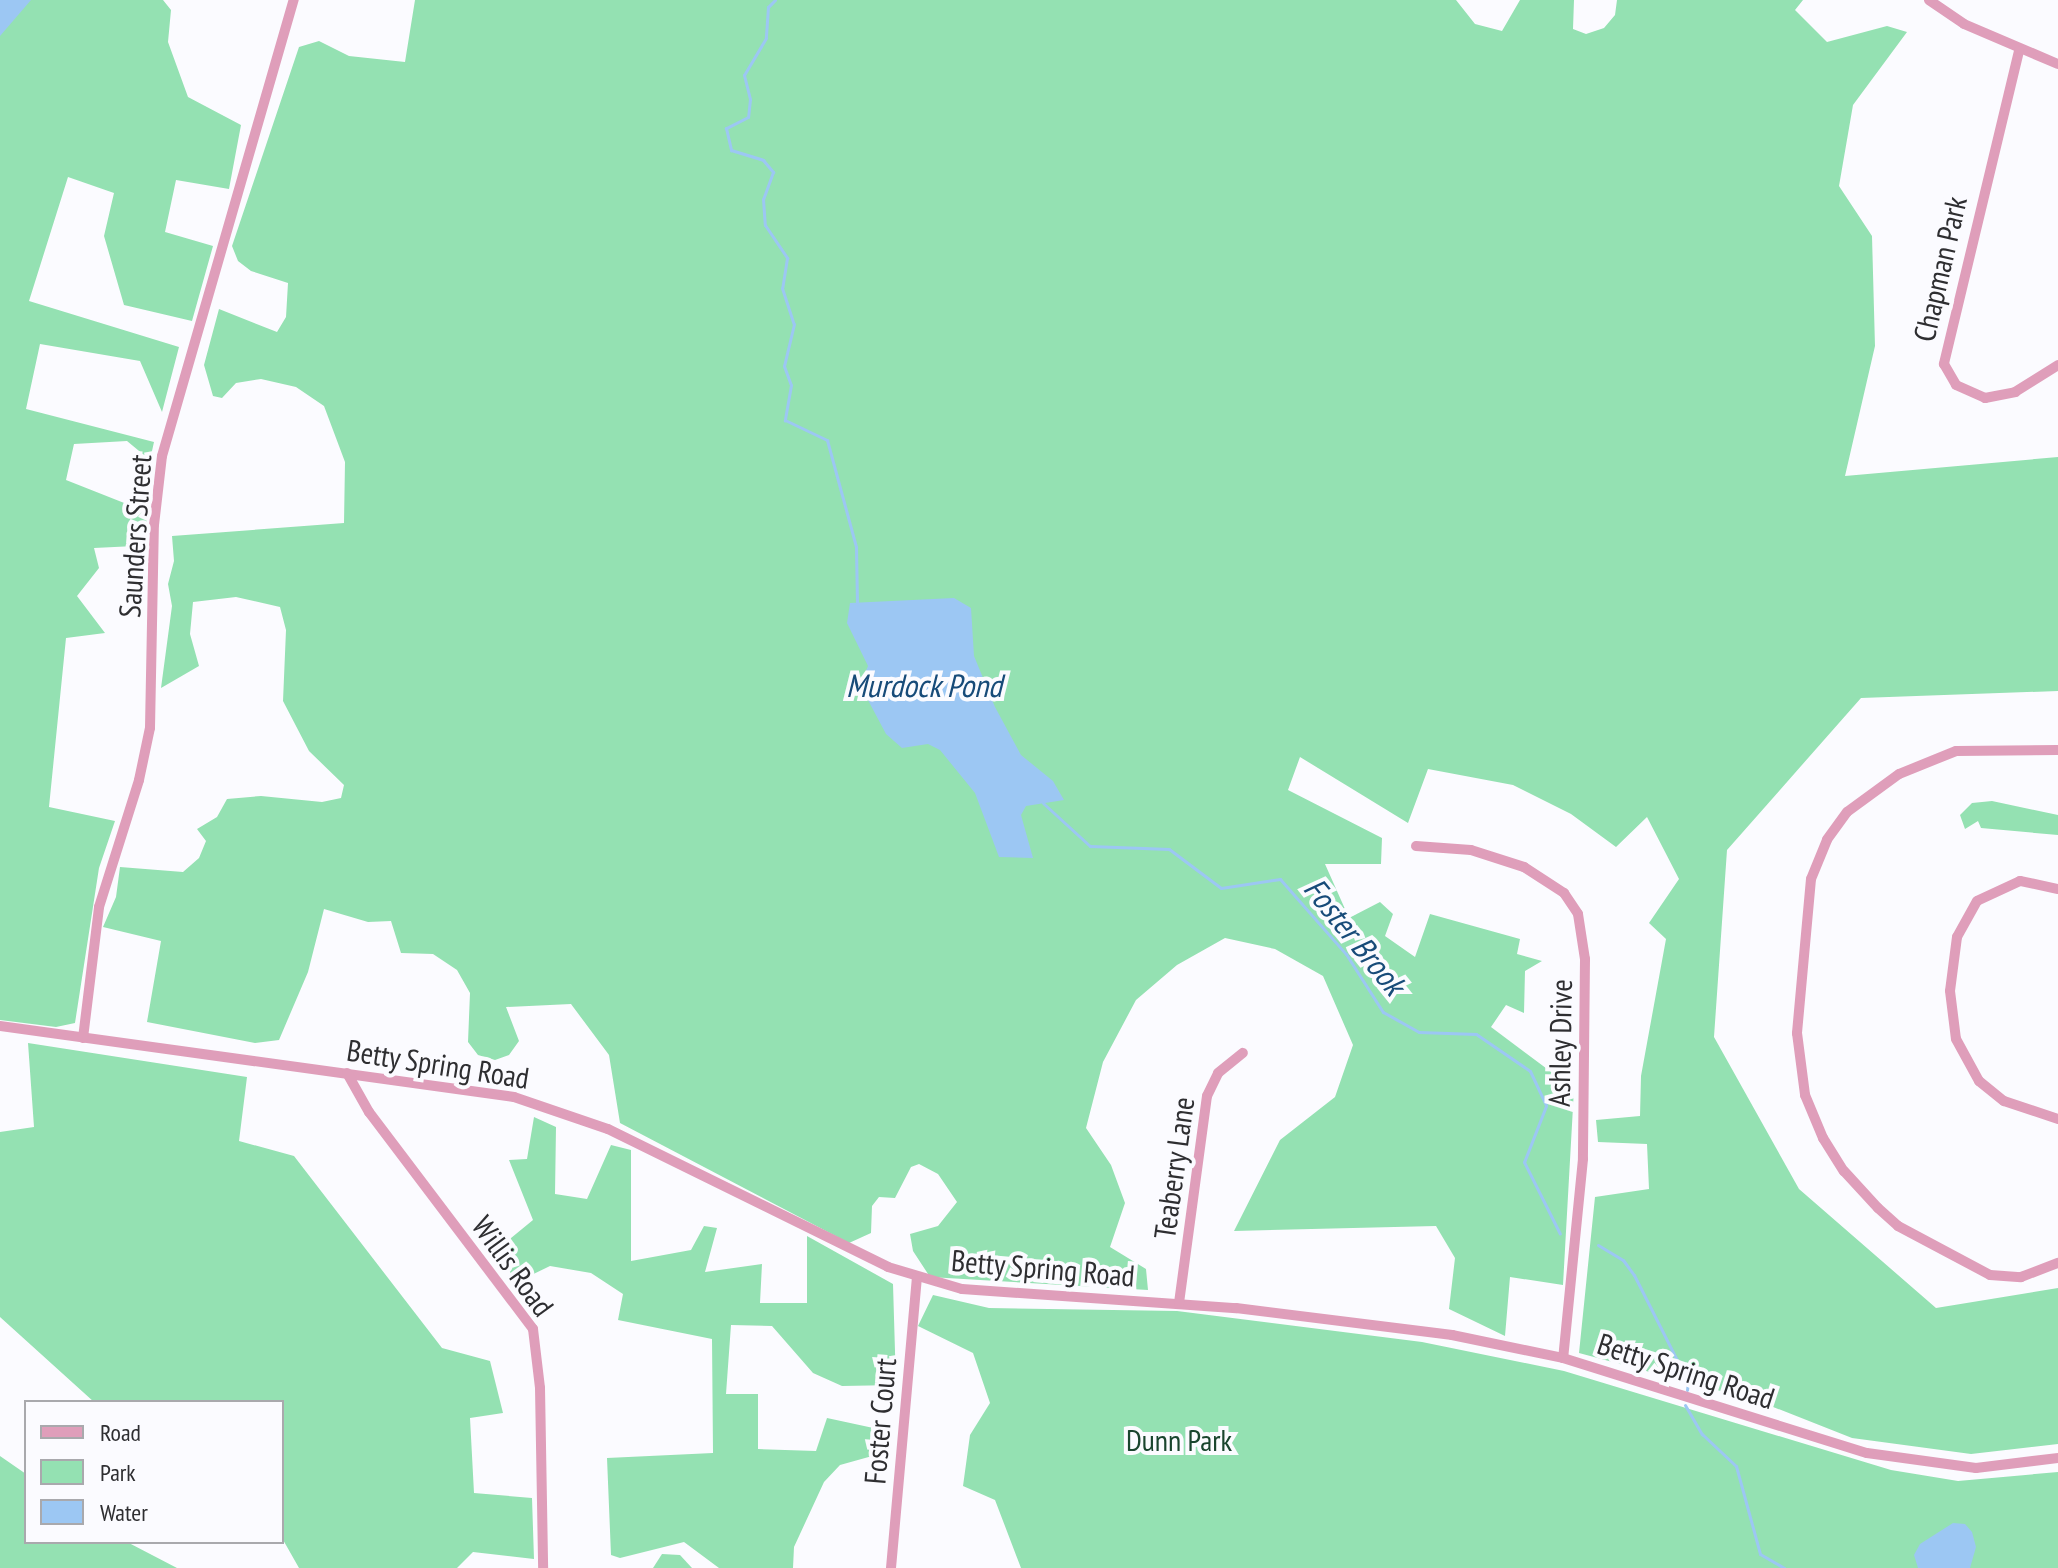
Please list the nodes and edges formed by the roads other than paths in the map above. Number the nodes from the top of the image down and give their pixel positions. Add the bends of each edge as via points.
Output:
1 (294, 0) edge
2 (1929, 0) edge
3 (2019, 51) junction
4 (2058, 64) edge
5 (2058, 365) edge
6 (2058, 750) edge
7 (1416, 846) dead end
8 (2058, 889) edge
9 (0, 1026) edge
10 (83, 1038) junction
11 (1243, 1053) dead end
12 (347, 1073) junction
13 (2058, 1119) edge
14 (2058, 1263) edge
15 (917, 1278) junction
16 (1179, 1303) junction
17 (1563, 1358) junction
18 (2058, 1458) edge
19 (543, 1568) edge
20 (891, 1568) edge

1 - 10 street, Saunders Street via 162,456 154,525 150,728 99,907
2 - 3 street
3 - 4 street
3 - 5 street, Chapman Park via 1944,364 1956,385 1985,398 2015,392
6 - 14 street via 1989,748 1946,754 1899,774 1847,812 1827,840 1811,879 1797,1033 1805,1095 1823,1138 1856,1185 1898,1226 1998,1277 2029,1276
7 - 17 street, Ashley Drive via 1471,850 1524,867 1564,893 1578,914 1586,966 1583,1159
8 - 13 street via 2020,881 1977,901 1957,937 1950,991 1956,1039 1974,1074 2004,1101
9 - 10 street, Betty Spring Road
10 - 12 street, Betty Spring Road
11 - 16 street, Teaberry Lane via 1218,1073 1207,1096
12 - 15 street, Betty Spring Road via 495,1092 570,1114
12 - 19 street, Willis Road via 369,1112 533,1329 539,1365
15 - 16 street, Betty Spring Road via 994,1294
15 - 20 street, Foster Court
16 - 17 street, Betty Spring Road via 1430,1331
17 - 18 street, Betty Spring Road via 1884,1456 1976,1468

